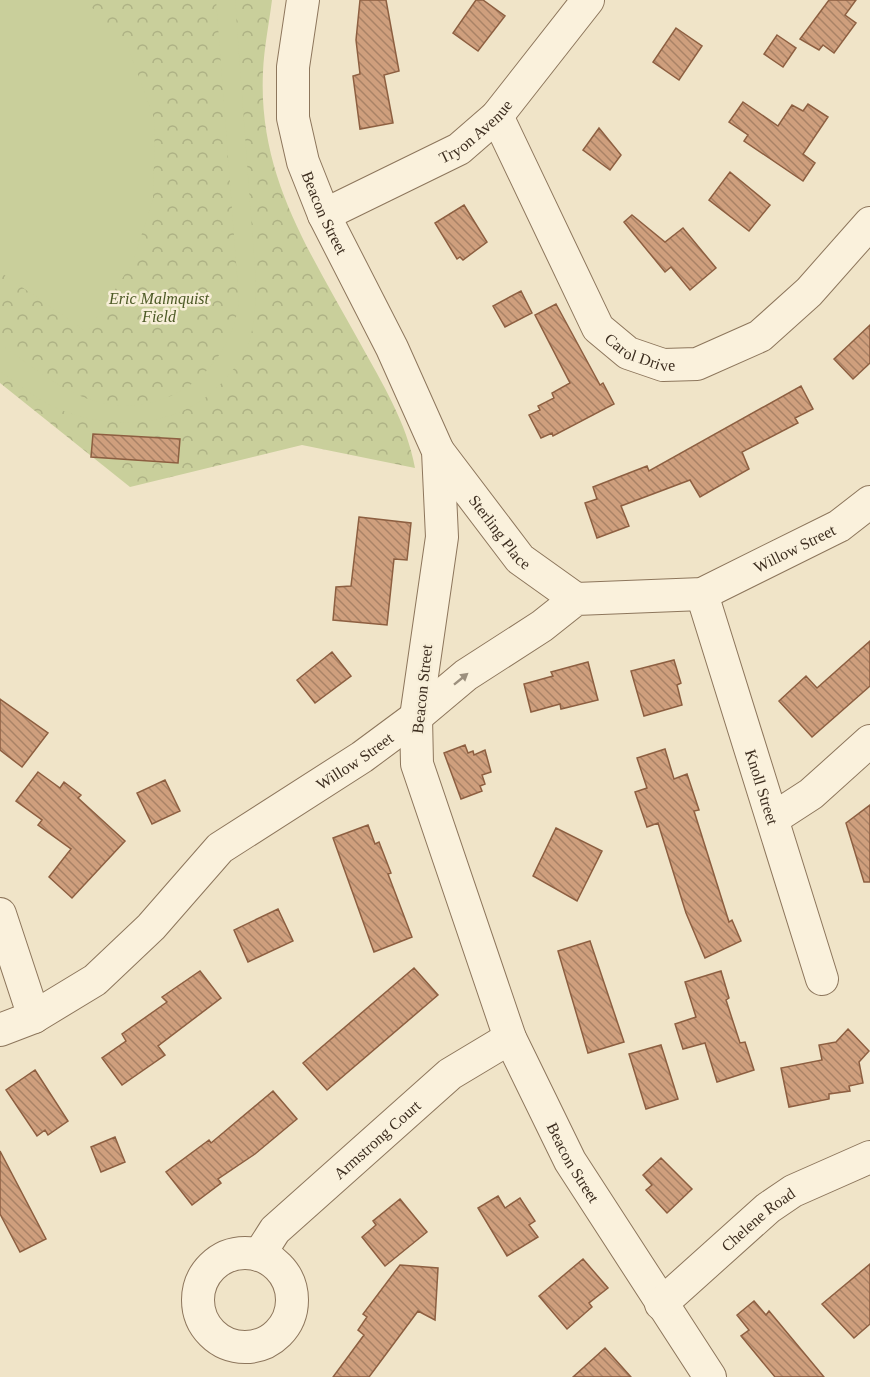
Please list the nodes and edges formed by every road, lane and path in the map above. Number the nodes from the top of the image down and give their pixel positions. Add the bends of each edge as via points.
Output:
1 (303, 0) edge
2 (588, 0) edge
3 (497, 116) junction
4 (324, 215) junction
5 (870, 223) edge
6 (438, 451) junction
7 (870, 502) edge
8 (702, 594) junction
9 (576, 599) junction
10 (416, 717) junction
11 (870, 741) edge
12 (774, 818) junction
13 (0, 914) edge
14 (822, 979) dead end
15 (34, 1017) junction
16 (0, 1029) edge
17 (510, 1038) junction
18 (870, 1157) edge
19 (259, 1255) dead end
20 (661, 1304) junction
21 (710, 1377) edge

1 - 4 street, Beacon Street via 293,67 293,118 303,162
2 - 3 street, Tryon Avenue
3 - 4 street, Tryon Avenue via 459,148
3 - 5 street, Carol Drive via 598,327 628,353 663,365 697,364 760,336 809,292
4 - 6 street, Beacon Street via 392,348
6 - 9 street, Sterling Place via 520,558
6 - 10 street, Beacon Street via 442,537
7 - 8 street, Willow Street via 839,526
8 - 9 street, Willow Street
8 - 12 street, Knoll Street
10 -> 9 street, Willow Street via 466,675
10 - 15 street, Willow Street via 362,757 220,848 152,927 95,980
10 - 17 street, Beacon Street via 417,764
11 - 12 street via 811,794
12 - 14 street, Knoll Street
13 - 15 street
15 - 16 street, Willow Street
17 - 19 street, Armstrong Court via 450,1074 275,1230
17 - 20 street, Beacon Street via 570,1161
18 - 20 street, Chelene Road via 793,1191 768,1208
20 - 21 street, Beacon Street

